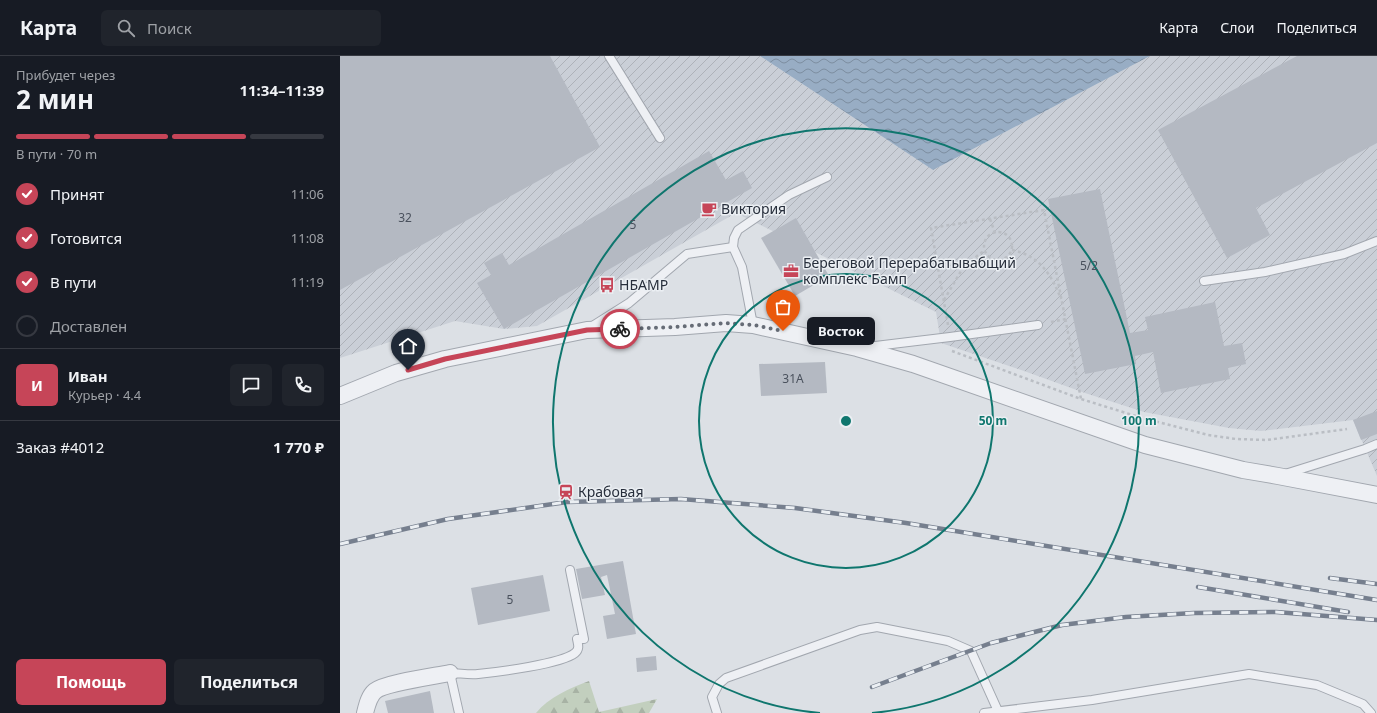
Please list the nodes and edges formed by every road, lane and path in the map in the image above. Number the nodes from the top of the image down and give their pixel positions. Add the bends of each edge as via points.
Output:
1 (610, 56) edge
2 (660, 138) dead end
3 (827, 177) dead end
4 (990, 219) junction
5 (995, 233) junction
6 (1377, 241) edge
7 (733, 247) junction
8 (985, 250) junction
9 (1012, 250) junction
10 (1204, 281) dead end
11 (943, 300) junction
12 (1064, 306) junction
13 (754, 325) junction
14 (1038, 325) dead end
15 (587, 330) junction
16 (950, 337) junction
17 (857, 348) junction
18 (340, 396) edge
19 (1081, 399) junction
20 (1347, 429) dead end
21 (1377, 444) edge
22 (1278, 476) junction
23 (1377, 495) edge
24 (570, 570) dead end
25 (450, 673) junction
26 (998, 711) junction
27 (365, 713) edge
28 (459, 713) edge
29 (717, 713) edge
30 (984, 713) edge
31 (1371, 713) edge

1 - 2 lane
3 - 7 lane via 790,196 738,230
4 - 5 path
4 - 11 path via 931,228
4 - 12 path via 1044,210
5 - 8 path via 984,241
5 - 9 path via 1007,236 1012,243
6 - 10 lane via 1344,254 1265,272
7 - 13 lane via 742,266
7 - 15 lane via 687,254 629,303
8 - 9 path via 993,259 999,260 1004,259
8 - 11 path via 964,266
9 - 12 path via 1027,254 1037,261 1054,281
11 - 16 path
12 - 19 path
13 - 15 street via 726,323
13 - 17 street
14 - 16 lane
15 - 18 street via 445,359 396,374
16 - 17 lane
16 - 19 path via 952,351
17 - 22 street via 913,364 1145,445 1243,470
19 - 20 path via 1155,422 1236,439 1267,440
21 - 22 lane via 1365,450
22 - 23 street
24 - 25 lane via 584,639 577,639 579,647 576,652 555,662 527,667 477,674
25 - 27 street via 392,685 376,691 367,702
25 - 28 lane
26 - 29 lane via 971,651 948,641 877,627 860,630 726,678 719,684 712,697
26 - 30 lane
26 - 31 lane via 1092,700 1249,674 1317,685 1363,704

